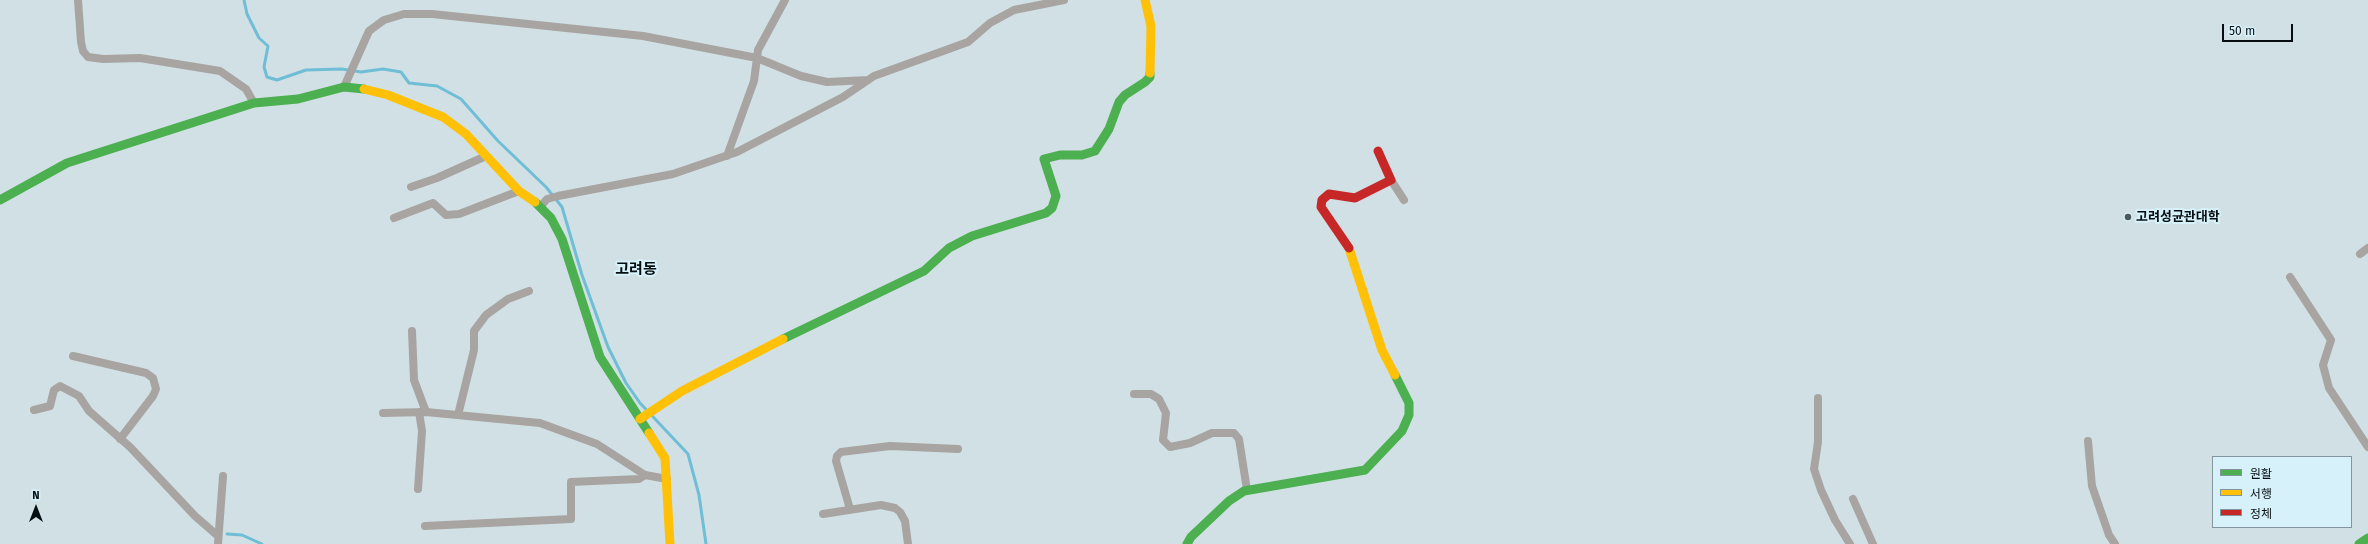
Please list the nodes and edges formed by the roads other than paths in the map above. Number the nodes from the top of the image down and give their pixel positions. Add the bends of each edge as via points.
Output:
1 (78, 0) edge
2 (785, 0) edge
3 (1064, 0) edge
4 (1145, 0) edge
5 (757, 58) junction
6 (868, 80) junction
7 (344, 87) junction
8 (254, 103) junction
9 (1378, 151) dead end
10 (486, 156) junction
11 (727, 156) junction
12 (1391, 180) junction
13 (410, 187) dead end
14 (519, 192) junction
15 (0, 200) edge
16 (1404, 200) dead end
17 (544, 203) junction
18 (394, 218) dead end
19 (2368, 248) edge
20 (2360, 254) dead end
21 (2290, 277) dead end
22 (529, 291) dead end
23 (412, 331) dead end
24 (73, 356) dead end
25 (1134, 394) dead end
26 (1818, 398) dead end
27 (34, 410) dead end
28 (423, 412) junction
29 (384, 413) dead end
30 (458, 415) junction
31 (642, 418) junction
32 (120, 439) junction
33 (2088, 441) dead end
34 (2368, 447) edge
35 (958, 449) dead end
36 (646, 475) junction
37 (223, 476) dead end
38 (667, 479) junction
39 (418, 489) dead end
40 (1247, 490) junction
41 (1853, 499) dead end
42 (850, 509) junction
43 (823, 514) dead end
44 (425, 526) dead end
45 (2368, 538) edge
46 (218, 540) edge
47 (670, 544) edge
48 (908, 544) edge
49 (1187, 544) edge
50 (1850, 544) edge
51 (1873, 544) edge
52 (2115, 544) edge
53 (2360, 544) edge

1 - 8 street via 81,42 88,57 140,58 220,71 246,89
2 - 5 street via 758,50
3 - 6 street via 1014,10 990,24 968,42
4 - 31 street via 1151,26 1150,77 1124,95 1109,129 1095,151 1044,159 1056,196 1052,208 1046,213 972,236 949,248 924,271 682,391
5 - 6 street via 801,76 828,82
5 - 7 street via 643,36 432,14 404,14 384,20 369,30
5 - 11 street via 754,82
6 - 11 street via 843,97
7 - 8 street via 298,99
7 - 10 street via 388,95 425,108 443,117 466,134
8 - 15 street via 67,163
9 - 12 street
10 - 13 street
10 - 14 street
11 - 17 street via 673,174 558,196
12 - 16 street
12 - 40 street via 1355,198 1329,194 1322,200 1321,207 1348,244 1382,350 1409,404 1409,415 1402,431 1365,470
14 - 17 street
14 - 18 street via 459,214 446,215 433,202
17 - 31 street via 562,239 600,357
19 - 20 street
21 - 34 street via 2331,340 2323,365 2329,388
22 - 30 street via 508,299 486,315 474,330 474,350
23 - 28 street via 414,380
24 - 32 street via 146,373 153,378 156,390 153,396
25 - 40 street via 1151,394 1159,399 1166,413 1163,440 1170,447 1190,443 1212,433 1234,433 1239,439
26 - 50 street via 1818,442 1814,469 1835,520
27 - 32 street via 50,406 54,390 60,386 80,396 89,411
28 - 29 street
28 - 30 street
28 - 39 street
30 - 36 street via 540,423 597,444
31 - 38 street via 665,458
32 - 46 street
33 - 52 street via 2092,486 2109,535
35 - 42 street via 890,446 841,452 836,461
36 - 38 street
36 - 44 street via 639,479 571,482 572,519
37 - 46 street
38 - 47 street
40 - 49 street via 1229,501 1191,537
41 - 51 street
42 - 43 street
42 - 48 street via 881,505 895,508 905,521
45 - 53 street

